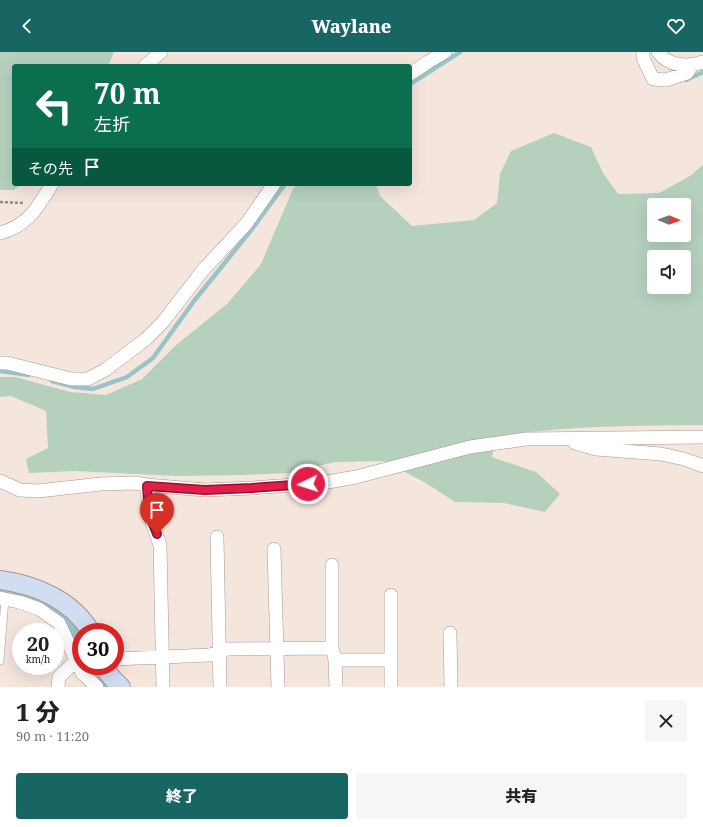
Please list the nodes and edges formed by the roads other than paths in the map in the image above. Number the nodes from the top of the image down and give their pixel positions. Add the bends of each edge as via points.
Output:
1 (161, 52) edge
2 (445, 52) edge
3 (643, 52) edge
4 (658, 52) edge
5 (147, 64) edge
6 (697, 64) edge
7 (412, 73) edge
8 (51, 186) edge
9 (273, 186) edge
10 (0, 233) edge
11 (0, 363) edge
12 (703, 437) edge
13 (572, 439) junction
14 (703, 466) edge
15 (0, 481) edge
16 (147, 486) junction
17 (217, 537) dead end
18 (274, 549) dead end
19 (332, 565) dead end
20 (0, 580) edge
21 (391, 595) dead end
22 (2, 598) edge
23 (86, 623) edge
24 (450, 634) dead end
25 (277, 648) junction
26 (72, 649) edge
27 (219, 652) junction
28 (333, 654) junction
29 (163, 656) junction
30 (124, 658) edge
31 (391, 660) junction
32 (0, 661) edge
33 (72, 665) edge
34 (84, 675) edge
35 (110, 675) edge
36 (58, 687) edge
37 (98, 687) edge
38 (121, 687) edge
39 (163, 687) edge
40 (220, 687) edge
41 (278, 687) edge
42 (336, 687) edge
43 (391, 687) edge
44 (451, 687) edge

1 - 5 street
2 - 7 street
3 - 6 street via 643,58 653,79 666,80 687,73
4 - 6 street via 672,63
8 - 10 street via 29,219
9 - 11 street via 246,224 203,270 163,322 146,339 105,370 88,379 71,379
12 - 13 street
13 - 14 street via 574,443 596,449 661,454
13 - 16 street via 526,439 470,447 356,477 322,483 205,490
15 - 16 street via 20,490 38,491 108,484 135,483
16 - 29 street via 149,514 160,545
17 - 27 street
18 - 25 street
19 - 28 street
20 - 23 street via 55,597 70,606
21 - 31 street
22 - 26 street via 40,609 58,623
22 - 32 lane
24 - 44 street
25 - 27 street via 227,648
25 - 28 street
25 - 41 street
27 - 29 street via 210,655
27 - 40 street
28 - 31 street
28 - 42 street
29 - 30 street
29 - 39 street
31 - 43 street
33 - 36 street via 59,677
34 - 37 street
35 - 38 street

